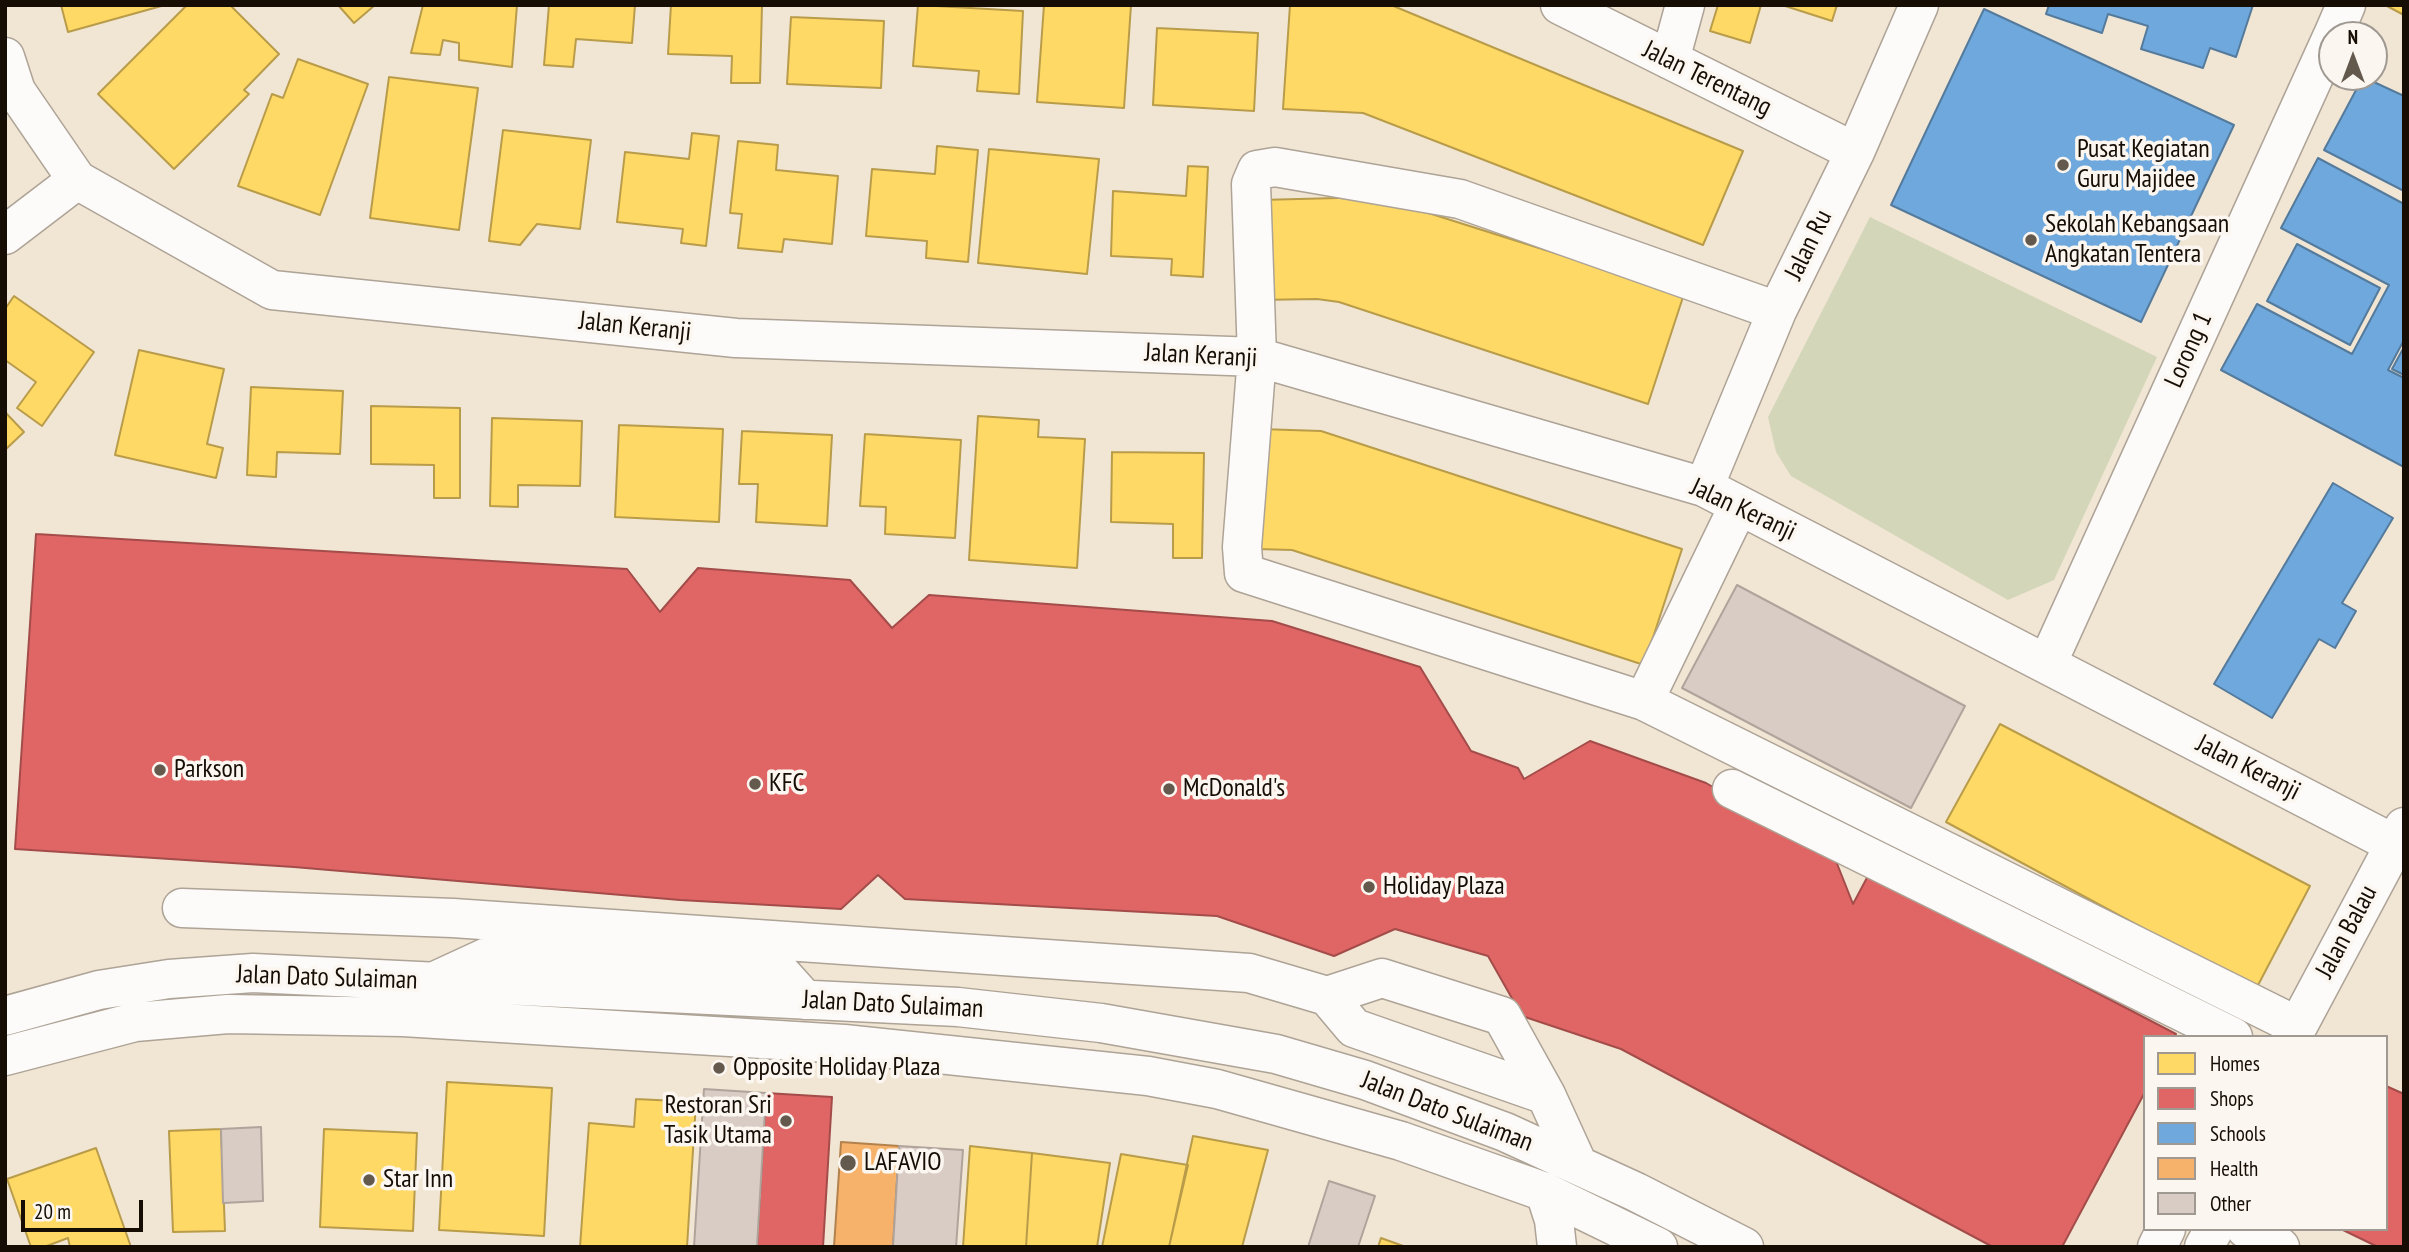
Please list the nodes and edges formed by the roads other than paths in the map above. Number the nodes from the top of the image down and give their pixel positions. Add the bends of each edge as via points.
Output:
1 (1560, 5) edge
2 (1685, 5) edge
3 (1919, 5) edge
4 (2346, 5) edge
5 (2339, 21) edge
6 (5, 57) edge
7 (1670, 60) junction
8 (2318, 67) edge
9 (1855, 152) junction
10 (77, 180) junction
11 (5, 235) edge
12 (1777, 311) junction
13 (1257, 357) junction
14 (1704, 487) junction
15 (1739, 505) junction
16 (2046, 664) junction
17 (1644, 701) junction
18 (1732, 789) dead end
19 (2399, 835) edge
20 (182, 908) dead end
21 (406, 918) junction
22 (420, 981) junction
23 (1327, 996) junction
24 (5, 1016) edge
25 (403, 1017) junction
26 (2294, 1031) edge
27 (2229, 1035) edge
28 (5, 1056) edge
29 (1546, 1095) junction
30 (1578, 1165) junction
31 (1545, 1192) junction
32 (2165, 1231) edge
33 (2213, 1231) edge
34 (2250, 1231) edge
35 (1557, 1247) edge
36 (1658, 1247) edge
37 (1744, 1247) edge
38 (2157, 1247) edge
39 (2204, 1247) edge
40 (2280, 1247) edge

1 - 7 street, Jalan Terentang
2 - 7 street
3 - 9 street, Jalan Ru
4 - 5 street, Lorong 1
6 - 10 street, Jalan Keranji via 16,91
7 - 9 street, Jalan Terentang
8 - 16 street, Lorong 1
9 - 12 street, Jalan Ru
10 - 11 street
10 - 13 street, Jalan Keranji via 272,290 736,338
12 - 13 street via 1460,199 1275,167 1257,170 1251,184
12 - 14 street, Jalan Ru
13 - 14 street, Jalan Keranji
13 - 17 street via 1242,547 1244,573
14 - 15 street, Jalan Keranji
15 - 16 street, Jalan Keranji
15 - 17 street
16 - 19 street, Jalan Keranji
17 - 26 street
18 - 27 street
19 - 26 street, Jalan Balau
20 - 21 street
21 - 22 street
21 - 23 street via 1249,973
22 - 24 street, Jalan Dato Sulaiman via 253,973 169,979 99,990
22 - 25 street
22 - 30 street, Jalan Dato Sulaiman via 958,1007 1101,1023 1276,1054 1365,1080 1505,1132
23 - 29 street via 1354,1028
23 - 29 street via 1382,978 1502,1016
25 - 28 street, Jalan Dato Sulaiman via 228,1014 135,1022
25 - 31 street, Jalan Dato Sulaiman via 845,1044 1180,1080 1401,1141
29 - 30 street
30 - 37 street, Jalan Dato Sulaiman
31 - 35 street
31 - 36 street, Jalan Dato Sulaiman
32 - 38 street
33 - 39 street
34 - 40 street

